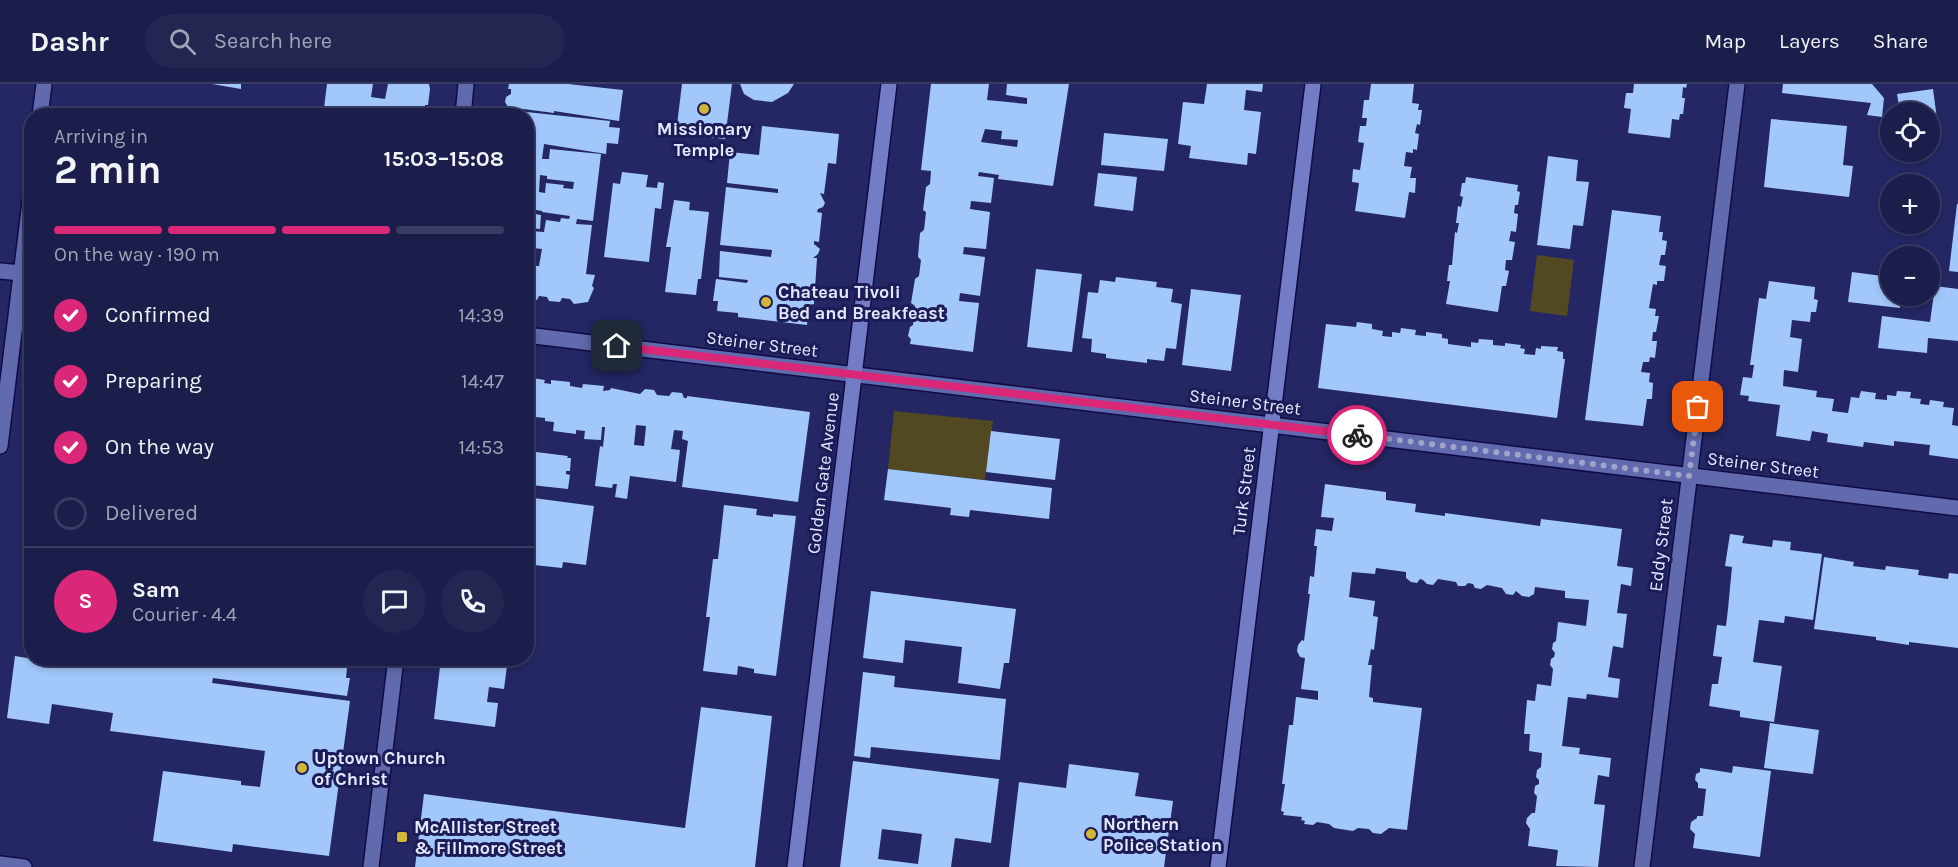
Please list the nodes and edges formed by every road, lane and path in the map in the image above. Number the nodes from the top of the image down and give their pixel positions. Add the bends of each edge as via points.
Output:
1 (44, 84) edge
2 (466, 84) edge
3 (889, 84) edge
4 (1313, 84) edge
5 (1737, 84) edge
6 (41, 108) edge
7 (464, 108) edge
8 (0, 271) edge
9 (24, 274) edge
10 (24, 287) edge
11 (534, 336) edge
12 (854, 375) junction
13 (1271, 425) junction
14 (0, 446) edge
15 (1689, 476) junction
16 (1958, 508) edge
17 (395, 666) edge
18 (0, 864) edge
19 (24, 867) edge
20 (371, 867) edge
21 (795, 867) edge
22 (1218, 867) edge
23 (1642, 867) edge

1 - 6 street
2 - 7 street
3 - 12 main road, Golden Gate Avenue
4 - 13 main road, Turk Street
5 - 15 street, Eddy Street
8 - 9 street
10 - 14 street
11 - 12 street, Steiner Street
12 - 13 street, Steiner Street
12 - 21 main road, Golden Gate Avenue
13 - 15 street, Steiner Street
13 - 22 main road, Turk Street
15 - 16 street, Steiner Street
15 - 23 street, Eddy Street
17 - 20 street
18 - 19 street

